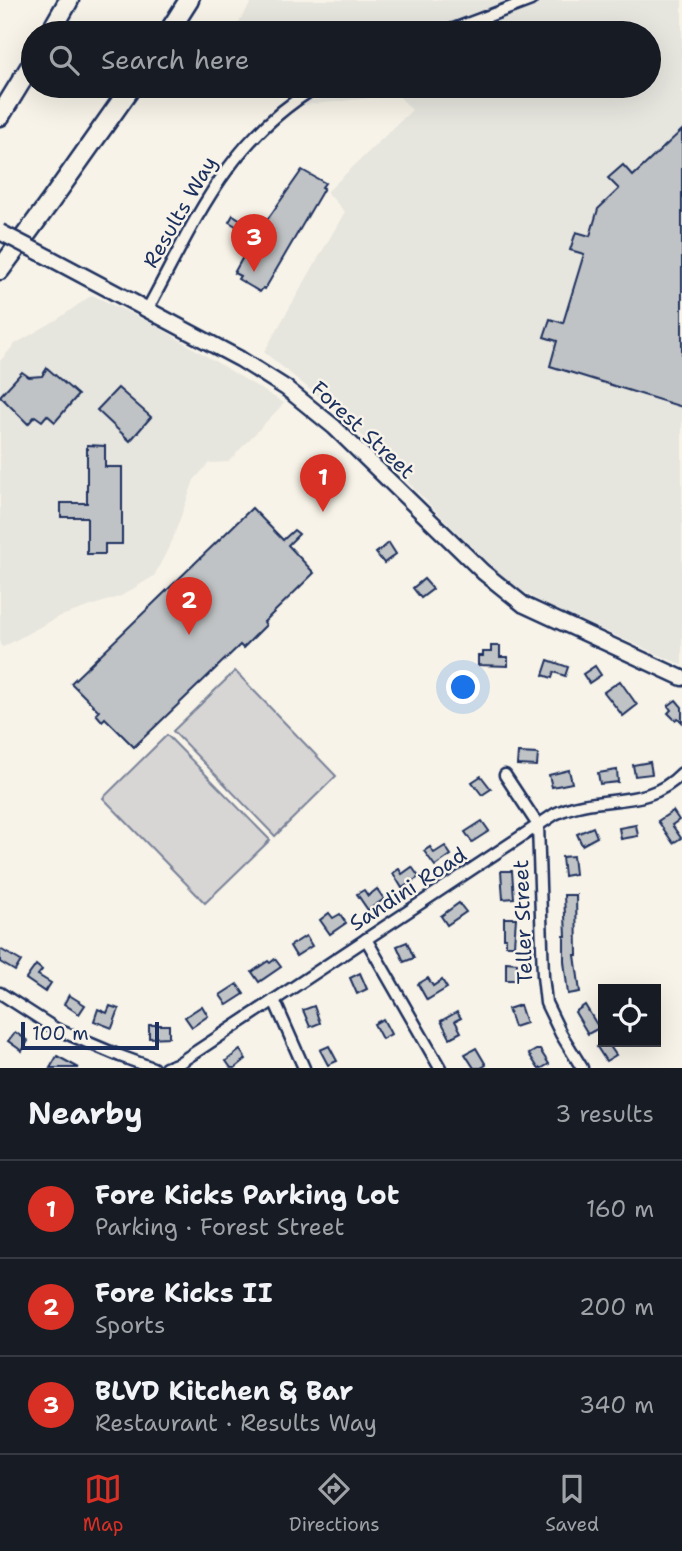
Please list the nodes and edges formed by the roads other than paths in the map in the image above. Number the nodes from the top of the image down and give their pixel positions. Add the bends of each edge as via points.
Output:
1 (69, 0) edge
2 (189, 0) edge
3 (531, 0) edge
4 (57, 21) edge
5 (176, 21) edge
6 (475, 21) edge
7 (21, 82) edge
8 (124, 98) edge
9 (301, 98) edge
10 (0, 116) edge
11 (0, 232) edge
12 (0, 270) edge
13 (147, 310) junction
14 (682, 678) edge
15 (682, 773) edge
16 (505, 775) dead end
17 (538, 825) junction
18 (366, 939) junction
19 (4, 995) edge
20 (274, 1000) junction
21 (0, 1009) edge
22 (153, 1068) edge
23 (166, 1068) edge
24 (303, 1068) edge
25 (440, 1068) edge
26 (582, 1068) edge

1 - 4 highway
2 - 5 highway
3 - 6 street
7 - 10 highway
8 - 12 highway
9 - 13 street, Results Way via 272,119 230,164
11 - 13 main road, Forest Street, bridge
13 - 14 main road, Forest Street via 250,364 309,406 519,601
15 - 17 street, Sandini Road via 653,794 574,807
16 - 17 street
17 - 18 street, Sandini Road
17 - 26 street, Teller Street via 545,998
18 - 20 street, Sandini Road
18 - 25 street
19 - 21 street
19 - 22 street via 56,1029
20 - 23 street, Sandini Road
20 - 24 street

